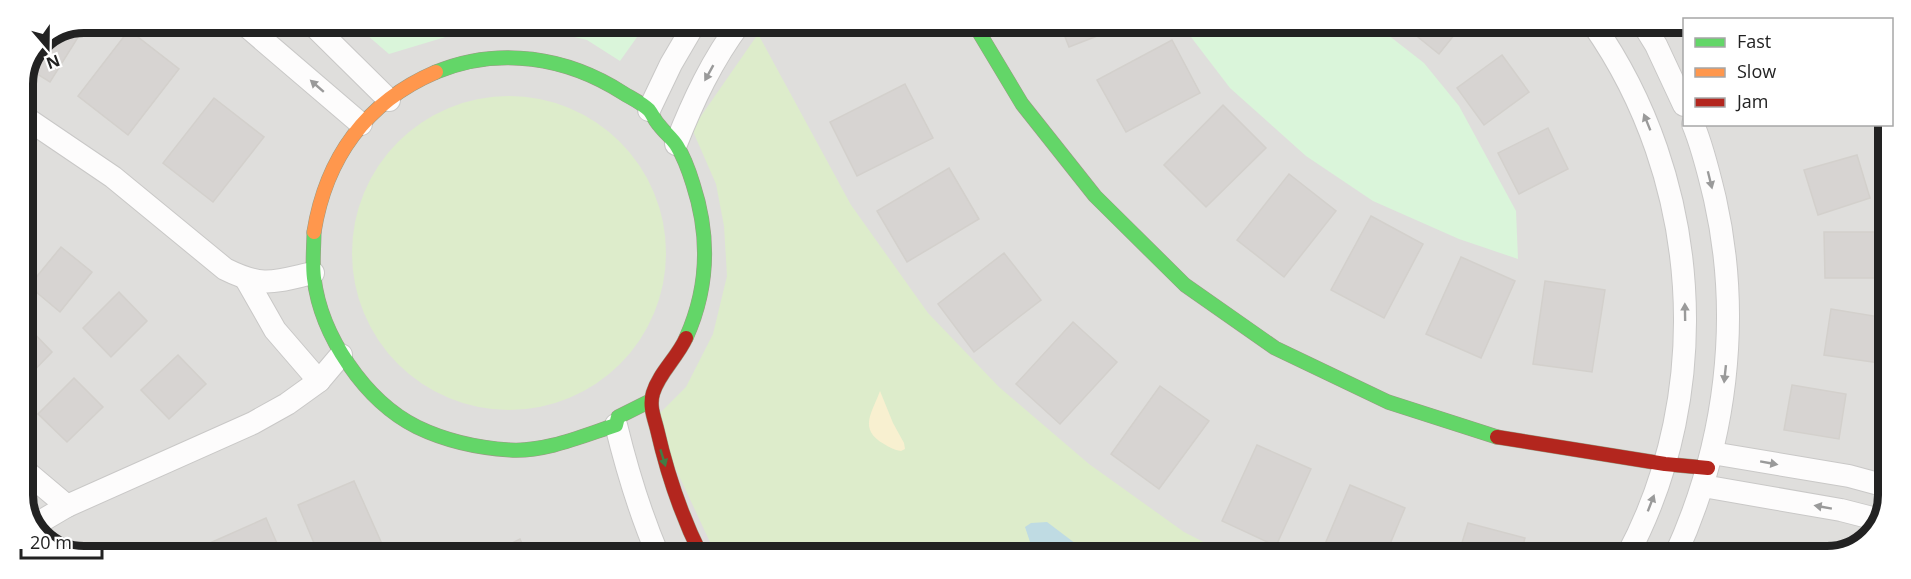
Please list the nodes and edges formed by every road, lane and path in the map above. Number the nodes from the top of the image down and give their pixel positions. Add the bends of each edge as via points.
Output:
1 (255, 33) edge
2 (321, 33) edge
3 (689, 33) edge
4 (734, 33) edge
5 (979, 33) edge
6 (1599, 33) edge
7 (1649, 33) edge
8 (389, 99) junction
9 (1683, 103) edge
10 (649, 110) junction
11 (33, 123) edge
12 (361, 124) junction
13 (1694, 126) edge
14 (676, 144) junction
15 (313, 273) junction
16 (246, 279) junction
17 (341, 355) junction
18 (319, 381) junction
19 (650, 401) junction
20 (616, 425) junction
21 (1665, 464) junction
22 (1708, 469) junction
23 (33, 477) edge
24 (1878, 484) edge
25 (67, 506) junction
26 (1872, 518) edge
27 (41, 521) edge
28 (654, 546) edge
29 (697, 546) edge
30 (1632, 546) edge
31 (1679, 546) edge

12 -> 1 street
2 - 8 street
3 - 10 street
4 -> 14 street via 709,72
5 - 21 street via 1022,104 1095,196 1185,285 1275,348 1388,402 1504,439
21 -> 6 street via 1682,379 1685,291 1681,248 1661,160 1645,118
7 - 9 street
8 - 10 street via 447,67 505,57 564,64 617,89
8 - 12 street
10 - 14 street
11 - 16 street via 113,177 225,269
12 - 15 street via 332,169 322,194 312,246
13 -> 22 street via 1719,220 1728,314 1721,407
14 - 19 street via 699,200 706,263 702,295 692,325
15 - 16 street via 276,282
15 - 17 street via 324,320
16 - 18 street via 275,330
17 - 18 street
17 - 20 street via 358,380 401,418 455,442 484,448 533,448
18 - 25 street via 253,423
19 - 20 street via 618,417
19 -> 29 street via 674,492
20 - 28 street via 631,483
21 - 22 street
30 -> 21 street
22 -> 24 street via 1849,476
26 -> 22 street
22 - 31 street
23 - 25 street
25 - 27 street

